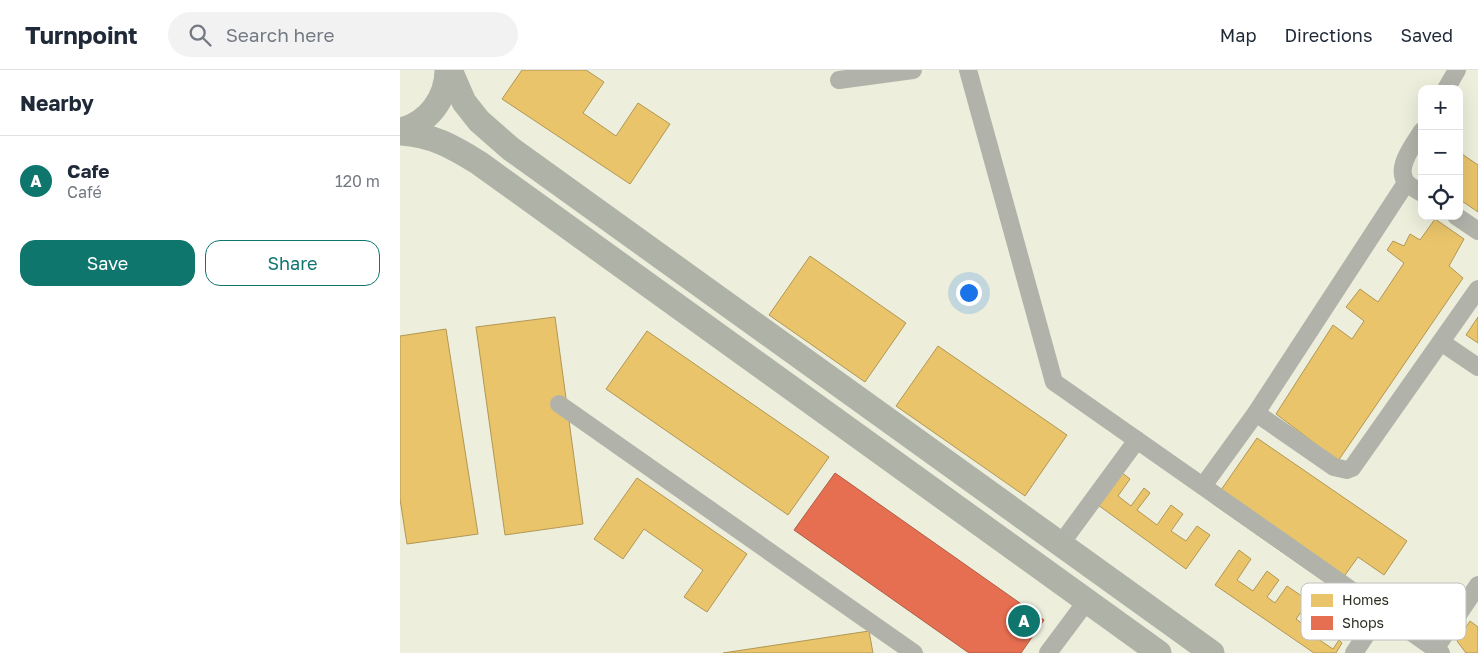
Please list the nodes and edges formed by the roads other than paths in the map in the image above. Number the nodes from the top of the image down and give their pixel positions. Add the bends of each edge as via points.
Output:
1 (449, 70) edge
2 (913, 70) edge
3 (968, 70) edge
4 (1457, 70) edge
5 (839, 80) dead end
6 (1448, 85) edge
7 (400, 131) edge
8 (1418, 138) edge
9 (1406, 183) junction
10 (1418, 190) edge
11 (1462, 220) edge
12 (1478, 231) edge
13 (1478, 289) edge
14 (1441, 342) junction
15 (1478, 367) edge
16 (559, 404) dead end
17 (874, 411) junction
18 (1256, 413) junction
19 (857, 436) junction
20 (1137, 440) junction
21 (1203, 486) junction
22 (1060, 545) junction
23 (1341, 583) edge
24 (1478, 585) edge
25 (1086, 602) junction
26 (1466, 605) edge
27 (1363, 640) edge
28 (1422, 640) edge
29 (1445, 640) edge
30 (1438, 651) edge
31 (914, 653) edge
32 (1048, 653) edge
33 (1159, 653) edge
34 (1212, 653) edge
35 (1354, 653) edge

1 - 7 street via 442,97 435,108 416,124
1 - 17 street via 464,102 479,121 511,149
2 - 5 street
3 - 20 street via 1054,382
4 - 6 street
7 - 19 street via 436,139 456,148
8 - 9 street via 1402,165
9 - 10 street
9 - 18 street
11 - 12 street
13 - 14 street
14 - 15 street
14 - 18 street via 1352,468 1347,470 1334,467
16 - 31 street
17 - 19 street
17 - 22 street
18 - 21 street
19 - 25 street
20 - 21 street
20 - 22 street
21 - 23 street
22 - 34 street
24 - 26 street
25 - 32 street
25 - 33 street
27 - 35 street
28 - 30 street
29 - 30 street

